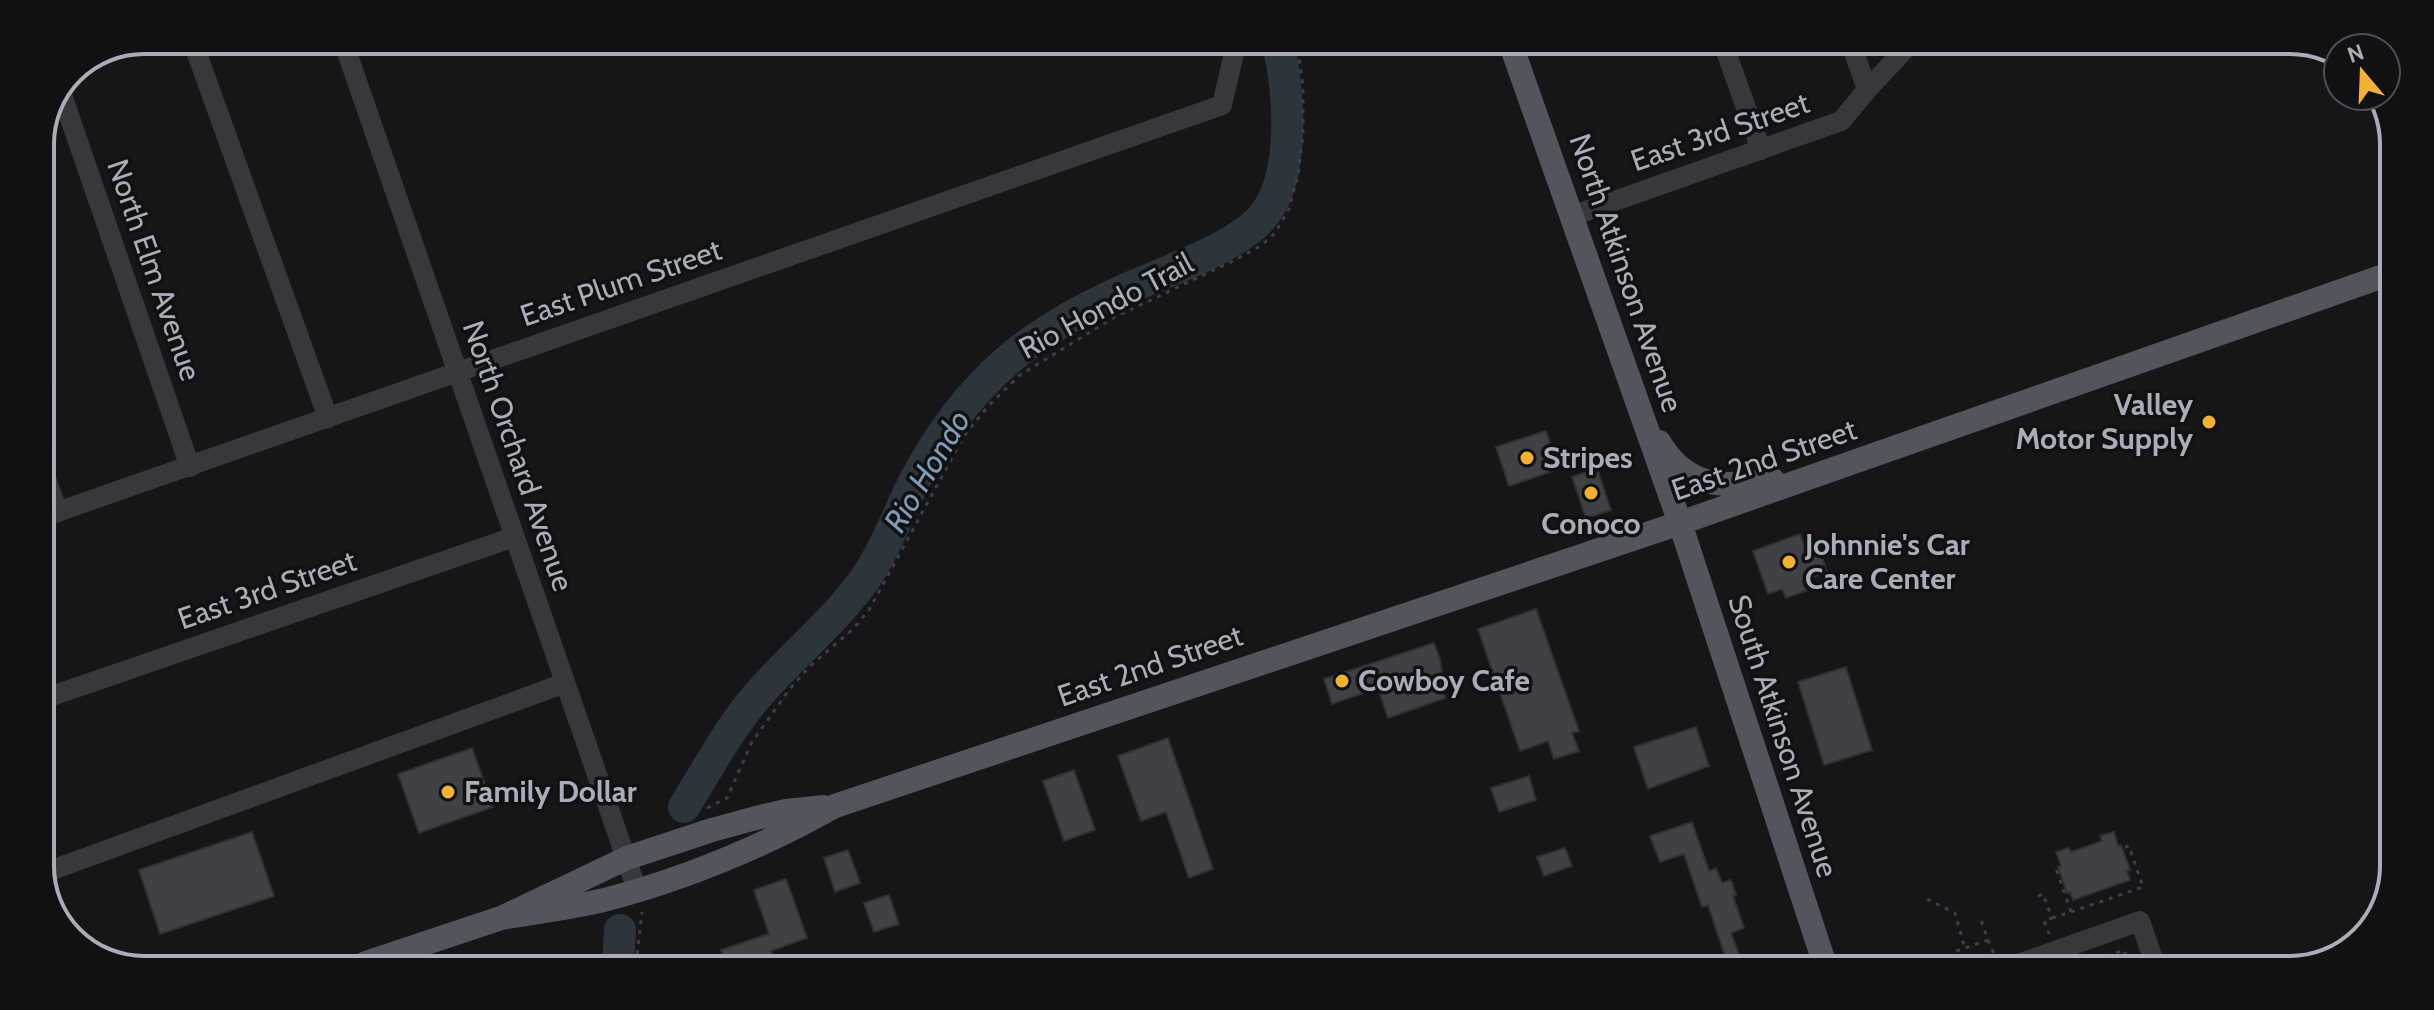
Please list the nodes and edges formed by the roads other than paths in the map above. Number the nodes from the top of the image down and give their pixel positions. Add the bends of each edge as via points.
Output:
1 (197, 54) edge
2 (350, 54) edge
3 (1234, 54) edge
4 (1514, 54) edge
5 (1727, 54) edge
6 (1855, 54) edge
7 (1901, 54) edge
8 (1867, 90) junction
9 (65, 103) edge
10 (1761, 150) junction
11 (1572, 216) junction
12 (2380, 277) edge
13 (457, 372) junction
14 (1639, 407) junction
15 (328, 418) junction
16 (190, 467) junction
17 (1827, 472) junction
18 (54, 513) edge
19 (1680, 523) junction
20 (514, 537) junction
21 (565, 683) junction
22 (54, 695) edge
23 (835, 806) junction
24 (627, 858) junction
25 (54, 869) edge
26 (637, 890) junction
27 (501, 918) junction
28 (387, 956) edge
29 (1822, 956) edge
30 (2017, 956) edge
31 (2152, 956) edge

1 - 15 street
2 - 13 street, North Orchard Avenue
3 - 13 street, East Plum Street via 1222,105
4 - 11 main road, North Atkinson Avenue
5 - 10 street
6 - 8 street
7 - 8 street
8 - 10 street, East 3rd Street via 1841,121
9 - 16 street, North Elm Avenue
10 - 11 street, East 3rd Street
11 - 14 main road, North Atkinson Avenue
12 - 17 main road, East 2nd Street
13 - 15 street, East Plum Street
13 - 20 street, North Orchard Avenue
14 - 17 main road via 1669,459 1705,482 1745,483
14 - 19 main road, North Atkinson Avenue
15 - 16 street, East Plum Street
16 - 18 street, East Plum Street
17 - 19 main road, East 2nd Street
19 - 23 main road, East 2nd Street
19 - 29 main road, South Atkinson Avenue
20 - 21 street, North Orchard Avenue
20 - 22 street, East 3rd Street
21 - 24 street, North Orchard Avenue
21 - 25 street
23 - 24 main road, East 2nd Street via 756,818
23 - 26 main road, East 2nd Street via 764,844
24 - 26 street, North Orchard Avenue
24 - 27 main road, East 2nd Street
26 - 27 main road, East 2nd Street
27 - 28 main road, East 2nd Street
30 - 31 street via 2140,921

